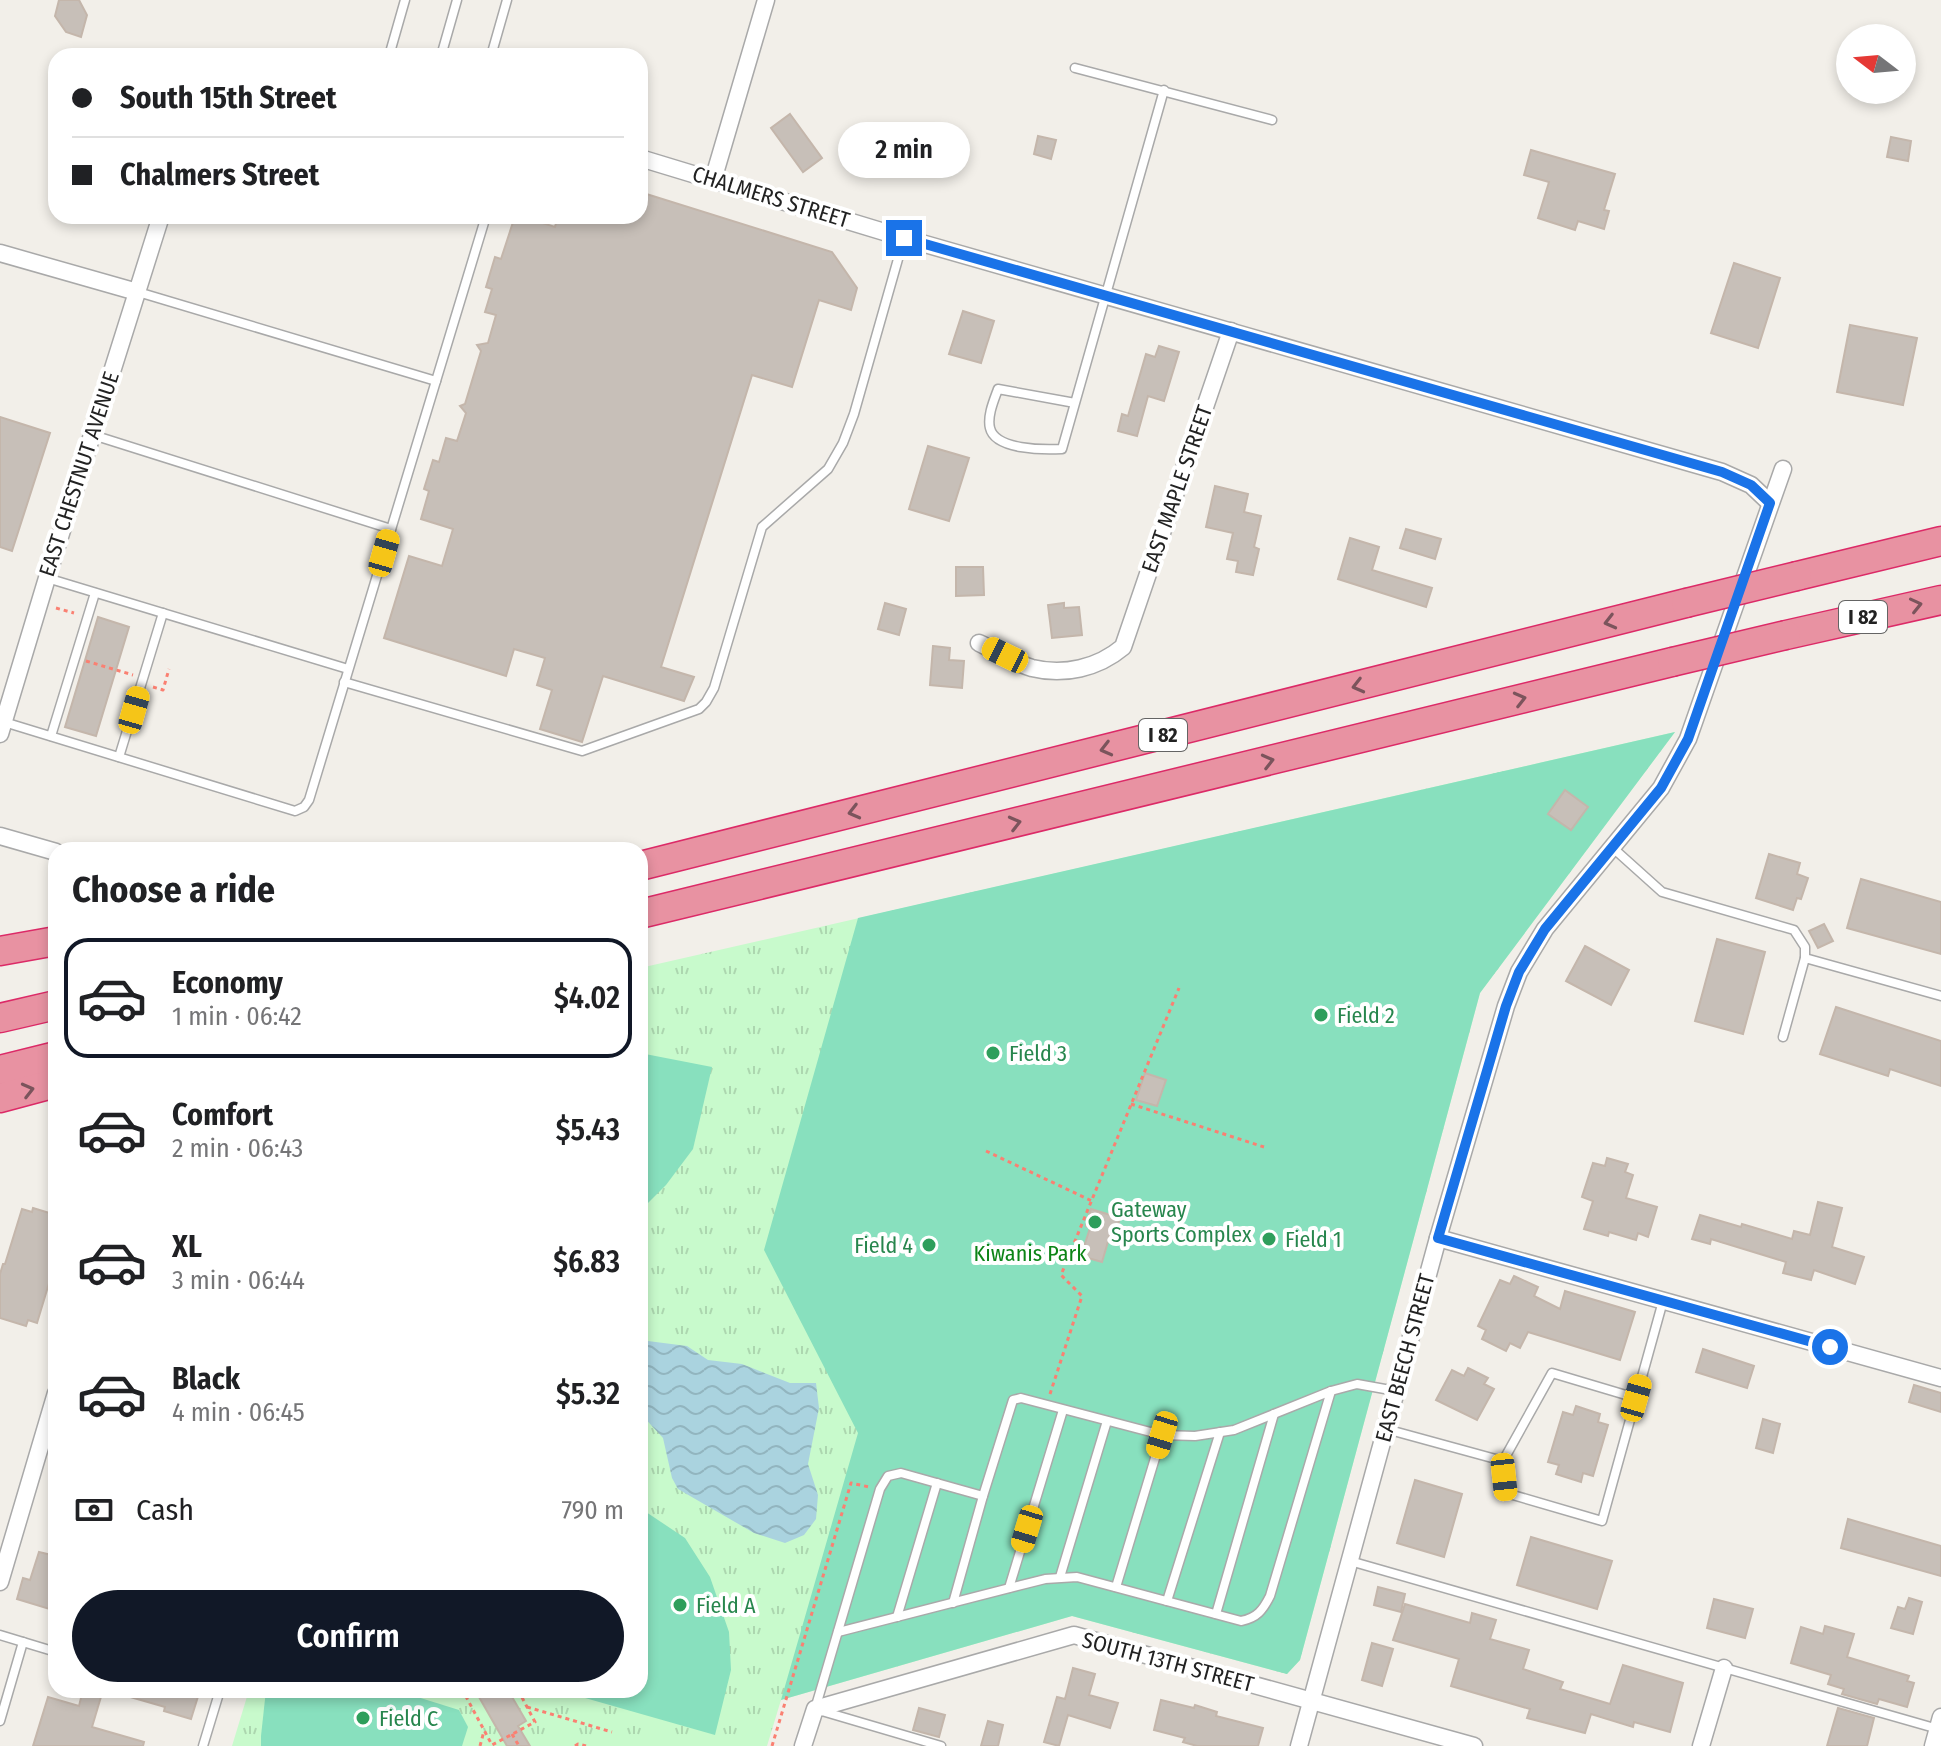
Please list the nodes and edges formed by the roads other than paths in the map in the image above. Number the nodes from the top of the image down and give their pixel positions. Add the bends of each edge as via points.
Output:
1 (405, 0) edge
2 (457, 0) edge
3 (507, 0) edge
4 (766, 0) edge
5 (391, 48) edge
6 (443, 48) edge
7 (493, 48) edge
8 (1075, 68) dead end
9 (1164, 90) junction
10 (1272, 120) dead end
11 (648, 160) edge
12 (713, 180) junction
13 (158, 224) edge
14 (484, 224) edge
15 (904, 238) junction
16 (0, 253) edge
17 (137, 292) junction
18 (1105, 295) junction
19 (1231, 331) junction
20 (436, 381) junction
21 (1075, 403) junction
22 (92, 435) junction
23 (1783, 469) dead end
24 (1770, 503) junction
25 (391, 529) junction
26 (1941, 541) edge
27 (47, 578) junction
28 (95, 593) junction
29 (1941, 600) edge
30 (163, 613) junction
31 (979, 643) dead end
32 (348, 669) junction
33 (344, 682) junction
34 (2, 728) edge
35 (51, 736) junction
36 (119, 757) junction
37 (979, 832) junction
38 (0, 836) edge
39 (1613, 848) junction
40 (48, 850) edge
41 (648, 864) edge
42 (648, 912) edge
43 (648, 929) edge
44 (48, 932) edge
45 (0, 933) edge
46 (48, 942) edge
47 (0, 951) edge
48 (1805, 958) junction
49 (1941, 996) edge
50 (48, 1007) edge
51 (0, 1018) edge
52 (1783, 1037) dead end
53 (48, 1058) edge
54 (0, 1070) edge
55 (48, 1085) edge
56 (0, 1098) edge
57 (1438, 1238) junction
58 (1663, 1300) junction
59 (1941, 1378) edge
60 (1331, 1391) junction
61 (1396, 1391) junction
62 (1636, 1398) junction
63 (1063, 1410) junction
64 (1274, 1414) junction
65 (1107, 1421) junction
66 (1386, 1429) junction
67 (1220, 1432) junction
68 (1162, 1435) junction
69 (48, 1443) edge
70 (1503, 1461) junction
71 (937, 1483) junction
72 (983, 1496) junction
73 (1350, 1561) junction
74 (1060, 1577) junction
75 (0, 1582) edge
76 (1116, 1587) junction
77 (1009, 1588) junction
78 (1167, 1601) junction
79 (953, 1603) junction
80 (1216, 1614) junction
81 (897, 1617) junction
82 (838, 1632) junction
83 (0, 1635) edge
84 (23, 1642) junction
85 (48, 1650) edge
86 (1724, 1668) junction
87 (218, 1698) edge
88 (1312, 1701) junction
89 (815, 1709) junction
90 (0, 1721) edge
91 (1939, 1723) edge
92 (203, 1746) edge
93 (803, 1746) edge
94 (941, 1746) edge
95 (1299, 1746) edge
96 (1474, 1746) edge
97 (1701, 1746) edge
98 (1933, 1746) edge

1 - 5 lane
2 - 6 lane
3 - 7 lane
4 - 12 street
8 - 9 lane
9 - 10 lane
9 - 18 lane
11 - 12 street, CHALMERS STREET
12 - 15 street, CHALMERS STREET
13 - 17 street, EAST CHESTNUT AVENUE
14 - 20 lane
15 - 18 street, CHALMERS STREET
15 - 33 lane via 843,443 828,469 762,527 714,688 699,709 582,751
16 - 17 street
17 - 20 lane
17 - 22 street, EAST CHESTNUT AVENUE
18 - 19 street, CHALMERS STREET
18 - 21 lane
19 - 24 street, CHALMERS STREET via 1722,472 1751,485
19 - 31 street, EAST MAPLE STREET via 1123,647 1092,666 1062,671 1031,668
20 - 25 lane
21 - 21 lane via 1062,449 1006,443 990,429 998,389
22 - 25 lane
22 - 27 street, EAST CHESTNUT AVENUE
23 - 24 street, EAST BEECH STREET
24 - 39 street, EAST BEECH STREET via 1688,739 1661,788
25 - 32 lane
26 -> 41 highway, I 82, bridge
27 - 28 lane
27 - 34 street, EAST CHESTNUT AVENUE
28 - 30 lane
28 - 35 lane
37 -> 29 highway, I 82, bridge
30 - 32 lane
30 - 36 lane
32 - 33 lane
33 - 36 lane via 309,800 295,811
34 - 35 lane
35 - 36 lane
37 - 42 highway, I 82
37 - 43 highway
38 - 40 street
39 - 48 lane via 1662,892 1794,930 1805,947
39 - 57 street, EAST BEECH STREET via 1545,929 1519,972
44 - 45 highway
46 - 47 highway
48 - 49 lane
48 - 52 lane
50 - 51 highway
53 - 54 highway
56 -> 55 highway
57 - 58 street
57 - 61 street, EAST BEECH STREET
58 - 59 street
58 - 62 lane
60 - 61 lane via 1357,1384
60 - 64 lane
60 - 80 lane via 1263,1611 1241,1621
61 - 66 street, EAST BEECH STREET
62 - 70 lane via 1552,1373
62 - 70 lane via 1602,1521 1506,1493
63 - 65 lane
63 - 72 lane via 1013,1400
63 - 77 lane
64 - 67 lane
64 - 80 lane
65 - 68 lane
65 - 74 lane
66 - 70 lane
66 - 73 street, EAST BEECH STREET
67 - 68 lane
67 - 78 lane
68 - 76 lane
69 - 75 street
71 - 72 lane
71 - 81 lane
71 - 82 lane via 901,1473 888,1476
72 - 79 lane
73 - 86 lane
73 - 88 street, EAST BEECH STREET
74 - 76 lane
74 - 77 lane
76 - 78 lane
77 - 79 lane
78 - 80 lane
79 - 81 lane
81 - 82 lane
82 - 89 lane
83 - 84 lane
84 - 85 lane
84 - 90 lane
86 - 91 lane
86 - 97 street
87 - 92 lane
88 - 89 street, SOUTH 13TH STREET via 1074,1635
88 - 95 street, EAST BEECH STREET
88 - 96 street, SOUTH 13TH STREET
89 - 93 street
89 - 94 lane
91 - 98 street

